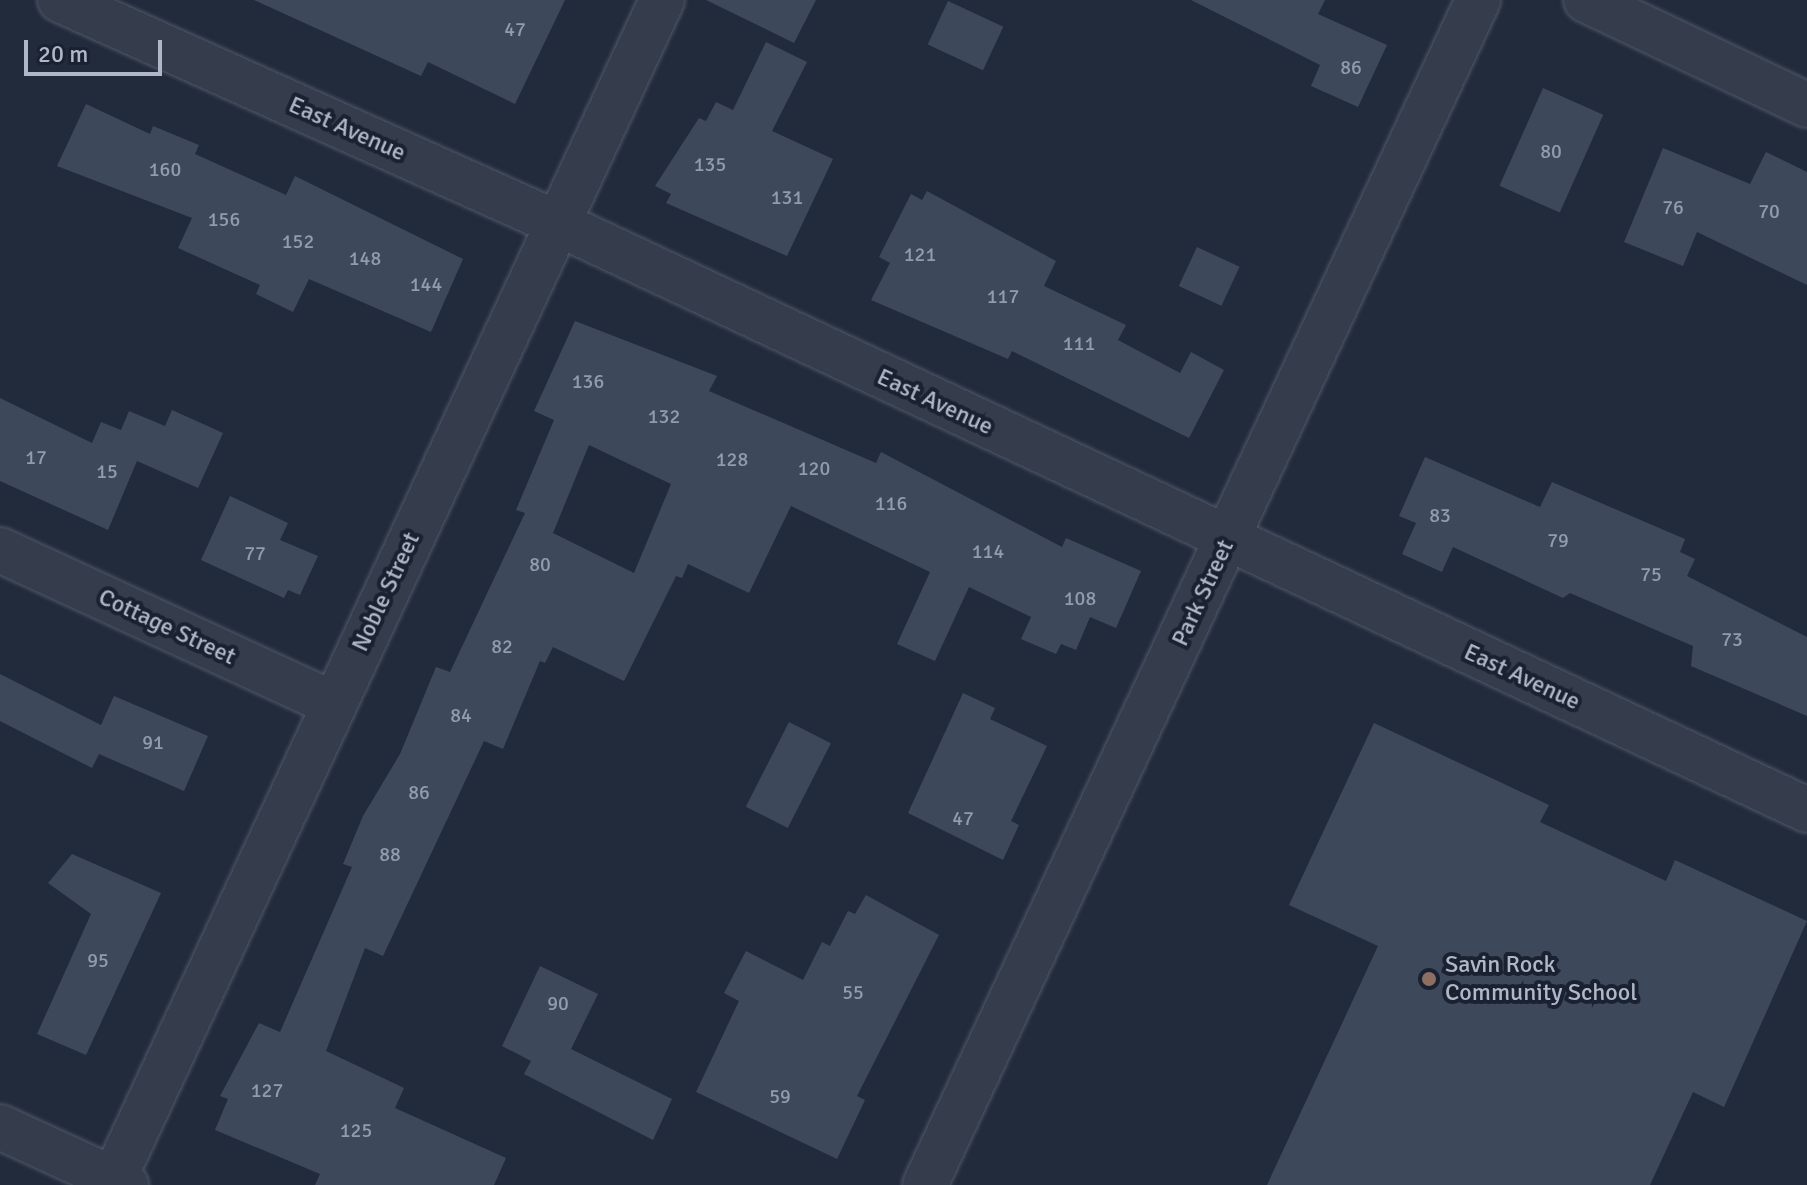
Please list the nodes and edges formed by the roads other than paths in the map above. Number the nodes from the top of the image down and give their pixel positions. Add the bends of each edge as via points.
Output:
1 (60, 0) edge
2 (662, 0) edge
3 (1478, 0) edge
4 (1586, 0) edge
5 (1807, 105) edge
6 (559, 224) junction
7 (1228, 539) junction
8 (0, 550) edge
9 (334, 704) junction
10 (1807, 810) edge
11 (0, 1127) edge
12 (117, 1183) edge
13 (925, 1185) edge

1 - 6 street, East Avenue
2 - 6 street, Noble Street
3 - 7 street, Park Street
4 - 5 street
6 - 7 street, East Avenue
6 - 9 street, Noble Street
7 - 10 street, East Avenue
7 - 13 street, Park Street
8 - 9 street, Cottage Street
9 - 12 street, Noble Street
11 - 12 street

